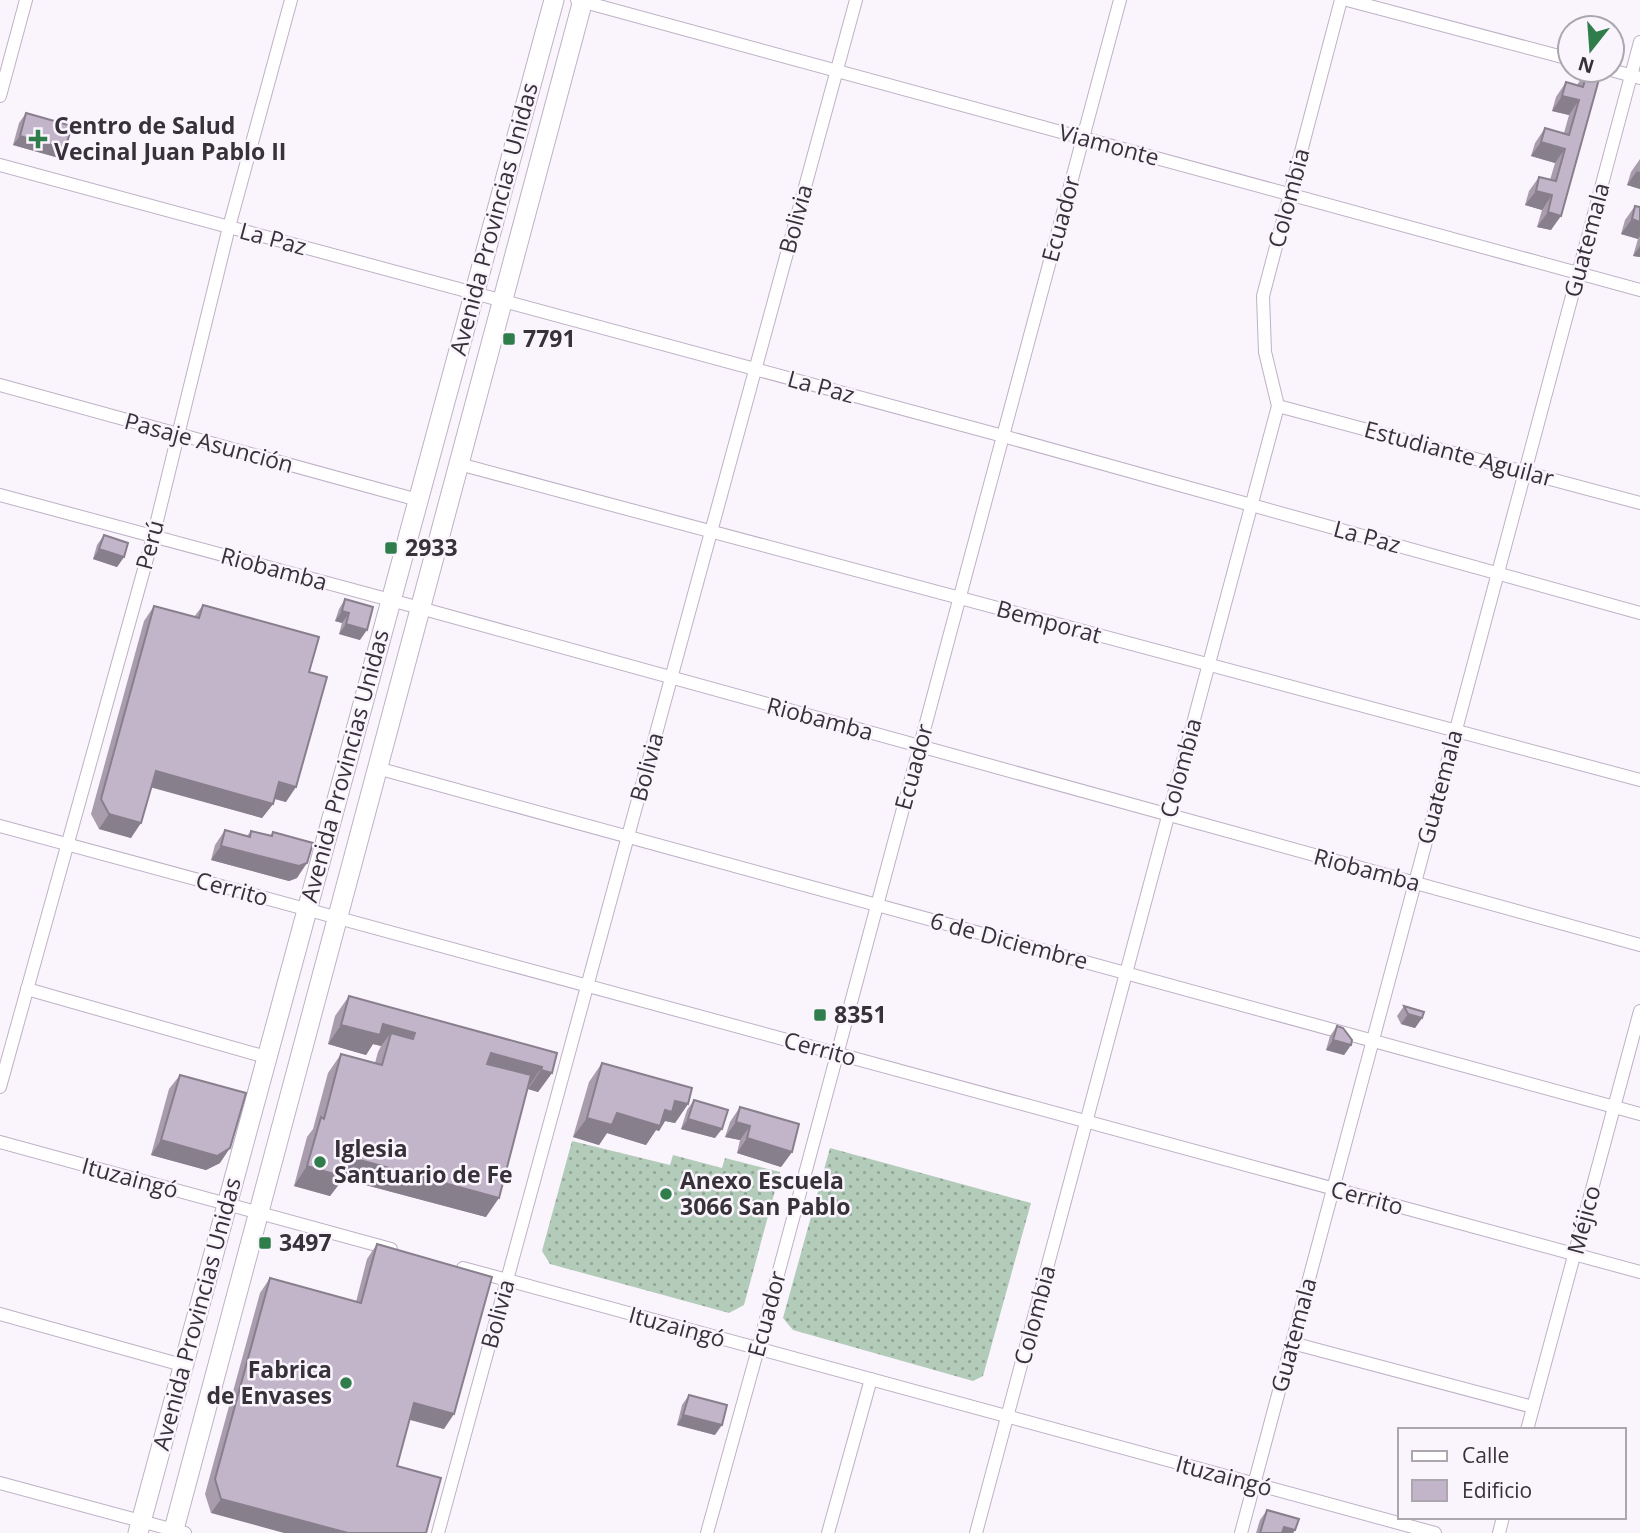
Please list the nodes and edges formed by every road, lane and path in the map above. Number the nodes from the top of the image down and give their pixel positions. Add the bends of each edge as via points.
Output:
1 (26, 0) edge
2 (291, 0) edge
3 (554, 0) edge
4 (581, 0) edge
5 (856, 0) edge
6 (1120, 0) edge
7 (1341, 0) edge
8 (1348, 0) edge
9 (1640, 42) edge
10 (1556, 55) edge
11 (836, 71) junction
12 (1636, 76) edge
13 (0, 96) edge
14 (1083, 138) junction
15 (0, 165) edge
16 (1289, 195) junction
17 (229, 227) junction
18 (1578, 274) junction
19 (1640, 290) edge
20 (474, 293) junction
21 (502, 301) junction
22 (755, 369) junction
23 (0, 385) edge
24 (1278, 405) junction
25 (178, 434) junction
26 (1003, 436) junction
27 (459, 464) junction
28 (1525, 472) junction
29 (0, 495) edge
30 (418, 500) junction
31 (1640, 503) edge
32 (1252, 505) junction
33 (711, 531) junction
34 (153, 537) junction
35 (1498, 573) junction
36 (960, 598) junction
37 (390, 600) junction
38 (420, 608) junction
39 (1640, 613) edge
40 (1209, 664) junction
41 (671, 677) junction
42 (1456, 730) junction
43 (920, 746) junction
44 (377, 768) junction
45 (1640, 780) edge
46 (1169, 815) junction
47 (0, 826) edge
48 (628, 837) junction
49 (67, 844) junction
50 (1415, 883) junction
51 (877, 905) junction
52 (306, 909) junction
53 (337, 918) junction
54 (1640, 945) edge
55 (1126, 973) junction
56 (587, 985) junction
57 (27, 989) junction
58 (1640, 1011) edge
59 (1373, 1040) junction
60 (837, 1053) junction
61 (266, 1057) junction
62 (0, 1087) edge
63 (1614, 1107) junction
64 (1640, 1114) edge
65 (1087, 1121) junction
66 (0, 1142) edge
67 (1333, 1188) junction
68 (226, 1204) junction
69 (258, 1213) junction
70 (402, 1252) edge
71 (1575, 1254) junction
72 (454, 1266) edge
73 (1640, 1272) edge
74 (507, 1280) junction
75 (0, 1314) edge
76 (1292, 1343) junction
77 (758, 1349) junction
78 (182, 1365) junction
79 (871, 1379) junction
80 (1533, 1407) junction
81 (1007, 1417) junction
82 (1528, 1428) edge
83 (0, 1483) edge
84 (1254, 1484) junction
85 (139, 1527) edge
86 (177, 1532) edge
87 (438, 1533) edge
88 (707, 1533) edge
89 (828, 1533) edge
90 (976, 1533) edge
91 (1241, 1533) edge
92 (1435, 1533) edge

1 - 13 street
2 - 17 street, Perú
3 - 20 main road, Avenida Provincias Unidas
4 - 11 street, Viamonte
4 - 21 main road, Avenida Provincias Unidas
5 - 11 street, Bolivia
6 - 14 street, Ecuador
7 - 16 street, Colombia
8 - 10 street
9 - 12 street, Guatemala
11 - 14 street, Viamonte
11 - 22 street, Bolivia
12 - 18 street, Guatemala
14 - 16 street, Viamonte
14 - 26 street, Ecuador
15 - 17 street, La Paz
16 - 18 street, Viamonte
16 - 24 street, Colombia via 1263,296 1265,352
17 - 20 street, La Paz
17 - 25 street, Perú
18 - 19 street, Viamonte
18 - 28 street, Guatemala
20 - 21 street, La Paz
20 - 30 main road, Avenida Provincias Unidas
21 - 22 street, La Paz
21 - 27 main road, Avenida Provincias Unidas
22 - 26 street, La Paz
22 - 33 street, Bolivia
23 - 25 street, Pasaje Asunción
24 - 28 street, Estudiante Aguilar
24 - 32 street, Colombia
25 - 30 street, Pasaje Asunción
25 - 34 street, Perú
26 - 32 street, La Paz
26 - 36 street, Ecuador
27 - 33 street, Bemporat
27 - 38 main road, Avenida Provincias Unidas
28 - 31 street, Estudiante Aguilar
28 - 35 street, Guatemala
29 - 34 street, Riobamba
30 - 37 main road, Avenida Provincias Unidas
32 - 35 street, La Paz
32 - 40 street, Colombia
33 - 36 street, Bemporat
33 - 41 street, Bolivia
34 - 37 street, Riobamba
34 - 49 street, Perú
35 - 39 street, La Paz
35 - 42 street, Guatemala
36 - 40 street, Bemporat
36 - 43 street, Ecuador
37 - 38 street, Riobamba
37 - 52 main road, Avenida Provincias Unidas
38 - 41 street, Riobamba
38 - 44 main road, Avenida Provincias Unidas
40 - 42 street, Bemporat
40 - 46 street, Colombia
41 - 43 street, Riobamba
41 - 48 street, Bolivia
42 - 45 street, Bemporat
42 - 50 street, Guatemala
43 - 46 street, Riobamba
43 - 51 street, Ecuador
44 - 48 street, 6 de Diciembre
44 - 53 main road, Avenida Provincias Unidas
46 - 50 street, Riobamba
46 - 55 street, Colombia
47 - 49 street, Cerrito
48 - 51 street, 6 de Diciembre
48 - 56 street, Bolivia
49 - 52 street, Cerrito
49 - 57 street, Perú
50 - 54 street, Riobamba
50 - 59 street, Guatemala
51 - 55 street, 6 de Diciembre
51 - 60 street, Ecuador
52 - 53 street, Cerrito
52 - 61 main road, Avenida Provincias Unidas
53 - 56 street, Cerrito
53 - 69 main road, Avenida Provincias Unidas
55 - 59 street, 6 de Diciembre
55 - 65 street, Colombia
56 - 60 street, Cerrito
56 - 74 street, Bolivia
57 - 61 street
57 - 62 street, Perú
58 - 63 street, Méjico
59 - 63 street, 6 de Diciembre
59 - 67 street, Guatemala
60 - 65 street, Cerrito
60 - 77 street, Ecuador
61 - 68 main road, Avenida Provincias Unidas
63 - 64 street, 6 de Diciembre
63 - 71 street, Méjico
65 - 67 street, Cerrito
65 - 81 street, Colombia
66 - 68 street, Ituzaingó
67 - 71 street, Cerrito
67 - 76 street, Guatemala
68 - 69 street, Ituzaingó
68 - 78 main road, Avenida Provincias Unidas
69 - 70 street, Ituzaingó
69 - 86 main road, Avenida Provincias Unidas
71 - 73 street, Cerrito
71 - 80 street, Méjico
72 - 74 street, Ituzaingó
74 - 77 street, Ituzaingó
74 - 87 street, Bolivia
75 - 78 street
76 - 80 street
76 - 84 street, Guatemala
77 - 79 street, Ituzaingó
77 - 88 street, Ecuador
78 - 85 main road, Avenida Provincias Unidas
79 - 81 street, Ituzaingó
79 - 89 street
80 - 82 street, Méjico
81 - 84 street, Ituzaingó
81 - 90 street, Colombia
83 - 85 street
84 - 91 street, Guatemala
84 - 92 street, Ituzaingó
85 - 86 street

